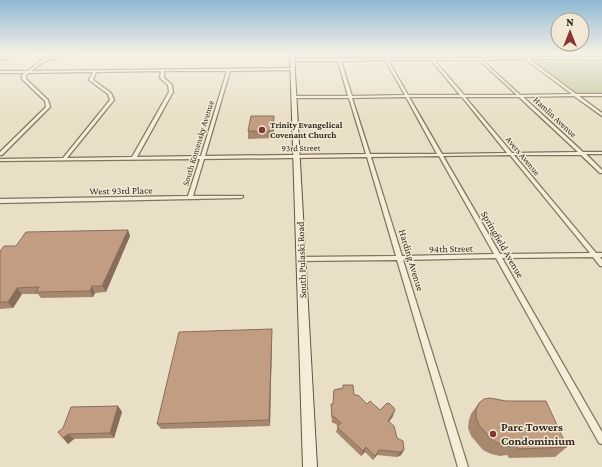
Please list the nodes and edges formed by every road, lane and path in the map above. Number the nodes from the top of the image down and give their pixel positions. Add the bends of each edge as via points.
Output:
1 (24, 76) edge
2 (93, 76) edge
3 (162, 76) edge
4 (227, 76) edge
5 (293, 76) edge
6 (344, 76) edge
7 (395, 76) edge
8 (446, 76) edge
9 (498, 76) edge
10 (548, 76) edge
11 (519, 95) junction
12 (574, 95) junction
13 (602, 95) edge
14 (294, 96) junction
15 (350, 96) junction
16 (406, 96) junction
17 (463, 96) junction
18 (602, 115) edge
19 (581, 153) junction
20 (602, 153) edge
21 (0, 154) edge
22 (440, 154) junction
23 (511, 154) junction
24 (368, 155) junction
25 (297, 156) junction
26 (203, 157) junction
27 (134, 158) junction
28 (64, 159) junction
29 (0, 160) edge
30 (602, 172) edge
31 (242, 196) dead end
32 (190, 198) junction
33 (0, 201) edge
34 (595, 255) junction
35 (602, 255) edge
36 (498, 256) junction
37 (400, 258) junction
38 (301, 259) junction
39 (602, 264) edge
40 (602, 440) edge
41 (310, 467) edge
42 (463, 467) edge

1 - 21 street via 24,79 47,101 48,107
2 - 28 street via 91,80 110,94 112,100
3 - 27 street via 170,85 171,92
4 - 26 street, South Komensky Avenue
5 - 14 main road, South Pulaski Road
6 - 15 street, Harding Avenue
7 - 16 street, Springfield Avenue
8 - 17 street, Avers Avenue
9 - 11 street, Hamlin Avenue
10 - 12 street
11 - 12 street
11 - 17 street
11 - 19 street, Hamlin Avenue
12 - 13 street
12 - 18 street
14 - 15 street
14 - 25 main road, South Pulaski Road
15 - 16 street
15 - 24 street, Harding Avenue
16 - 17 street
16 - 22 street, Springfield Avenue
17 - 23 street, Avers Avenue
19 - 20 street, 93rd Street
19 - 23 street, 93rd Street
19 - 30 street, Hamlin Avenue
22 - 23 street, 93rd Street
22 - 24 street, 93rd Street
22 - 36 street, Springfield Avenue
23 - 34 street, Avers Avenue
24 - 25 street, 93rd Street
24 - 37 street, Harding Avenue
25 - 26 street, 93rd Street
25 - 38 main road, South Pulaski Road
26 - 27 street, 93rd Street
26 - 32 street, South Komensky Avenue
27 - 28 street, 93rd Street
28 - 29 street, 93rd Street
31 - 32 street, West 93rd Place
32 - 33 street, West 93rd Place
34 - 35 street, 94th Street
34 - 36 street, 94th Street
34 - 39 street, Avers Avenue
36 - 37 street, 94th Street
36 - 40 street, Springfield Avenue
37 - 38 street, 94th Street
37 - 42 street, Harding Avenue
38 - 41 main road, South Pulaski Road

